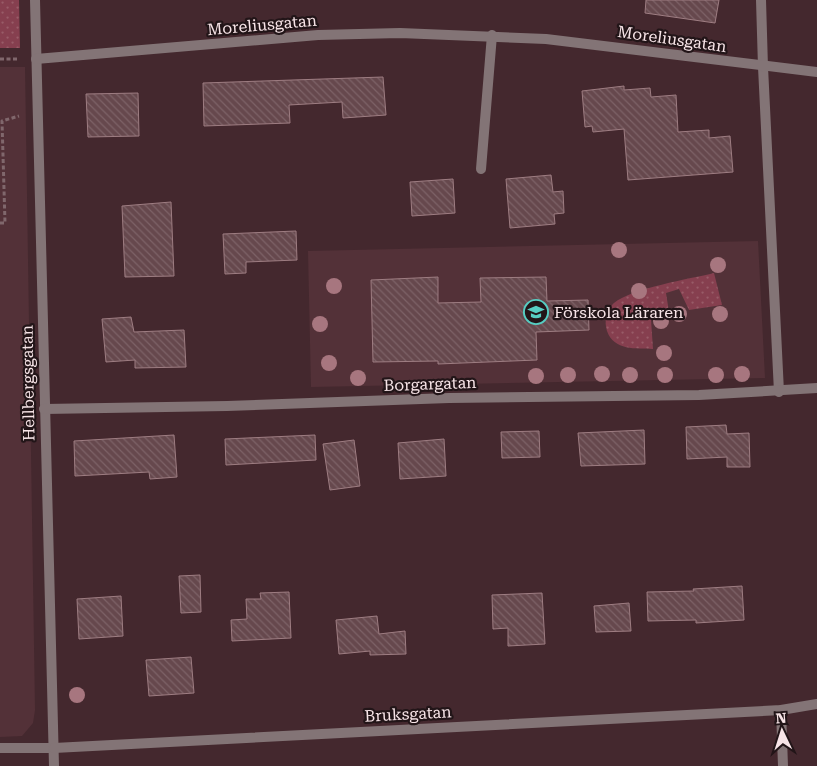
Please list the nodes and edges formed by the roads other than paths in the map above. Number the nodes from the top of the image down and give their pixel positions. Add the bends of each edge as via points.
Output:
1 (35, 0) edge
2 (761, 0) edge
3 (492, 35) junction
4 (36, 59) junction
5 (764, 67) junction
6 (817, 72) edge
7 (481, 168) dead end
8 (817, 388) edge
9 (779, 392) junction
10 (44, 409) junction
11 (817, 704) edge
12 (781, 710) junction
13 (0, 748) edge
14 (54, 748) junction
15 (54, 766) edge
16 (784, 766) edge

1 - 4 street, Hellbergsgatan
2 - 5 street
3 - 4 street, Moreliusgatan via 400,32 318,35
3 - 5 street, Moreliusgatan via 606,45
3 - 7 street
4 - 10 street, Hellbergsgatan
5 - 6 street, Moreliusgatan
5 - 9 street
8 - 9 street, Borgargatan
9 - 10 street, Borgargatan
10 - 14 street, Hellbergsgatan
11 - 12 street, Bruksgatan
12 - 14 street, Bruksgatan
12 - 16 street
13 - 14 street, Bruksgatan
14 - 15 street, Hellbergsgatan

